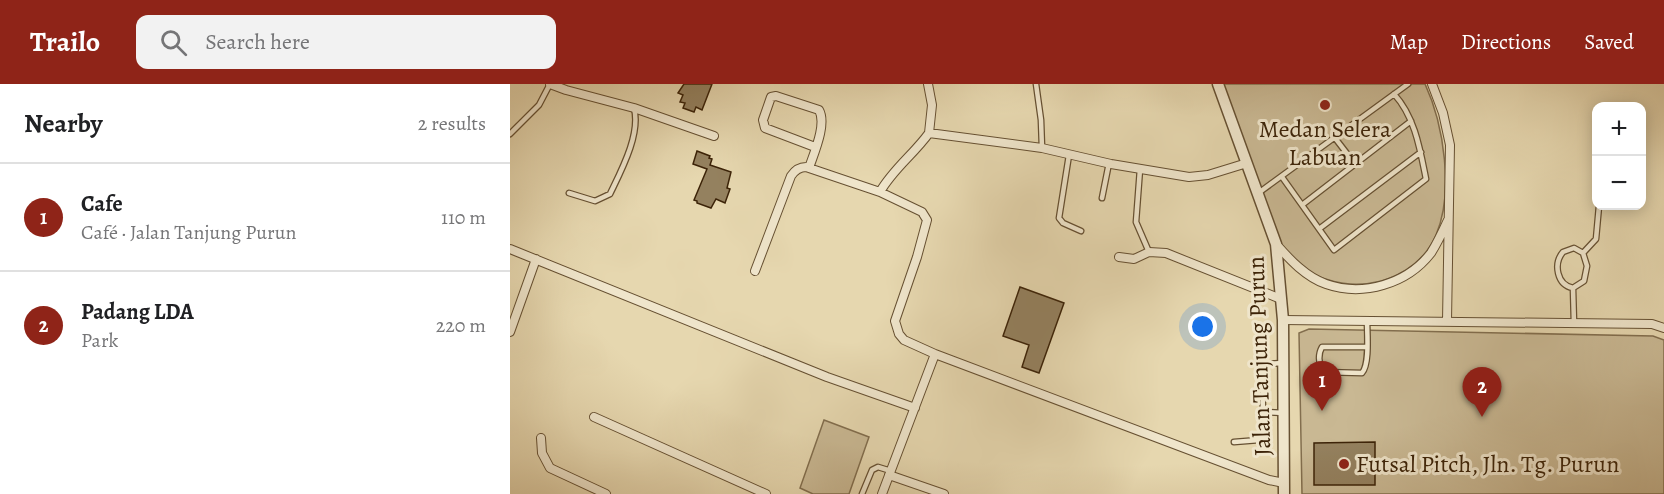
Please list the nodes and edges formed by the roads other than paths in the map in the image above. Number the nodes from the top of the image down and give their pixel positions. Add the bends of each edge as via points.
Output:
1 (550, 84) edge
2 (928, 84) edge
3 (1036, 84) edge
4 (1218, 84) edge
5 (1408, 84) edge
6 (1432, 84) edge
7 (1394, 94) junction
8 (634, 108) junction
9 (1411, 121) junction
10 (929, 133) junction
11 (510, 134) edge
12 (714, 136) dead end
13 (1335, 138) junction
14 (815, 147) junction
15 (1042, 148) junction
16 (1421, 152) junction
17 (1069, 154) junction
18 (1109, 163) junction
19 (1247, 163) junction
20 (1355, 164) junction
21 (809, 168) junction
22 (1140, 169) junction
23 (1282, 177) junction
24 (880, 192) junction
25 (568, 193) dead end
26 (1257, 194) junction
27 (1102, 198) dead end
28 (1302, 205) junction
29 (1599, 210) edge
30 (1449, 216) junction
31 (1319, 229) junction
32 (1081, 231) dead end
33 (1276, 244) junction
34 (510, 249) edge
35 (1149, 252) junction
36 (1583, 253) junction
37 (1119, 257) dead end
38 (536, 259) junction
39 (754, 271) dead end
40 (1573, 288) junction
41 (1281, 299) junction
42 (1283, 320) junction
43 (1367, 320) junction
44 (1447, 321) junction
45 (1574, 324) junction
46 (1664, 328) edge
47 (510, 332) edge
48 (1367, 347) junction
49 (935, 354) junction
50 (1283, 363) junction
51 (915, 408) junction
52 (1263, 412) junction
53 (1284, 413) junction
54 (594, 417) dead end
55 (541, 438) dead end
56 (1234, 442) dead end
57 (890, 473) junction
58 (1284, 489) edge
59 (606, 494) edge
60 (766, 494) edge
61 (862, 494) edge
62 (882, 494) edge
63 (944, 494) edge

1 - 8 street
1 - 11 lane via 539,105
2 - 10 street via 932,105
3 - 15 lane
4 - 19 street, Jalan Tanjung Purun
5 - 7 lane
6 - 30 street via 1450,145
7 - 9 lane
7 - 13 lane
8 - 12 street
8 - 25 lane via 636,125 610,194 596,201
9 - 16 lane
9 - 20 lane
10 - 15 street
10 - 24 street
13 - 20 lane
13 - 23 lane
14 - 14 street via 823,122 819,110 771,97 763,120 765,128
14 - 21 street
15 - 17 street
16 - 31 lane
16 - 31 lane via 1426,179 1334,250
17 - 18 street
17 - 32 lane via 1059,218
18 - 22 street
18 - 27 lane
19 - 22 street via 1198,177
19 - 26 street, Jalan Tanjung Purun
20 - 28 lane
21 - 24 street
21 - 39 street via 801,167 791,176
22 - 35 lane via 1136,222
23 - 26 lane
23 - 28 lane
24 - 49 street via 922,212 927,220 895,321 904,340
26 - 33 street, Jalan Tanjung Purun
28 - 31 lane
29 - 36 lane via 1596,239
30 - 33 street via 1439,239 1420,265 1407,275 1372,288 1326,284 1304,273
30 - 44 street
33 - 41 street, Jalan Tanjung Purun
34 - 38 street
35 - 37 street via 1137,259
35 - 41 street via 1166,253
36 - 40 lane via 1585,276
36 - 40 lane via 1567,249 1558,259 1559,279
38 - 47 street
38 - 51 street via 827,377
40 - 45 lane
41 - 42 street, Jalan Tanjung Purun
42 - 43 street
42 - 50 street, Jalan Tanjung Purun
43 - 44 street
43 - 48 lane
44 - 45 street
45 - 46 street via 1652,324
48 - 48 lane via 1362,373 1322,372 1322,347
49 - 51 street
49 - 58 street
50 - 52 lane via 1263,366
50 - 53 street, Jalan Tanjung Purun
51 - 57 street
52 - 53 lane
52 - 56 lane via 1262,437
53 - 58 street, Jalan Tanjung Purun
54 - 60 street
55 - 59 street via 542,453 550,468
57 - 61 lane via 878,467 872,470
57 - 62 street
57 - 63 street

